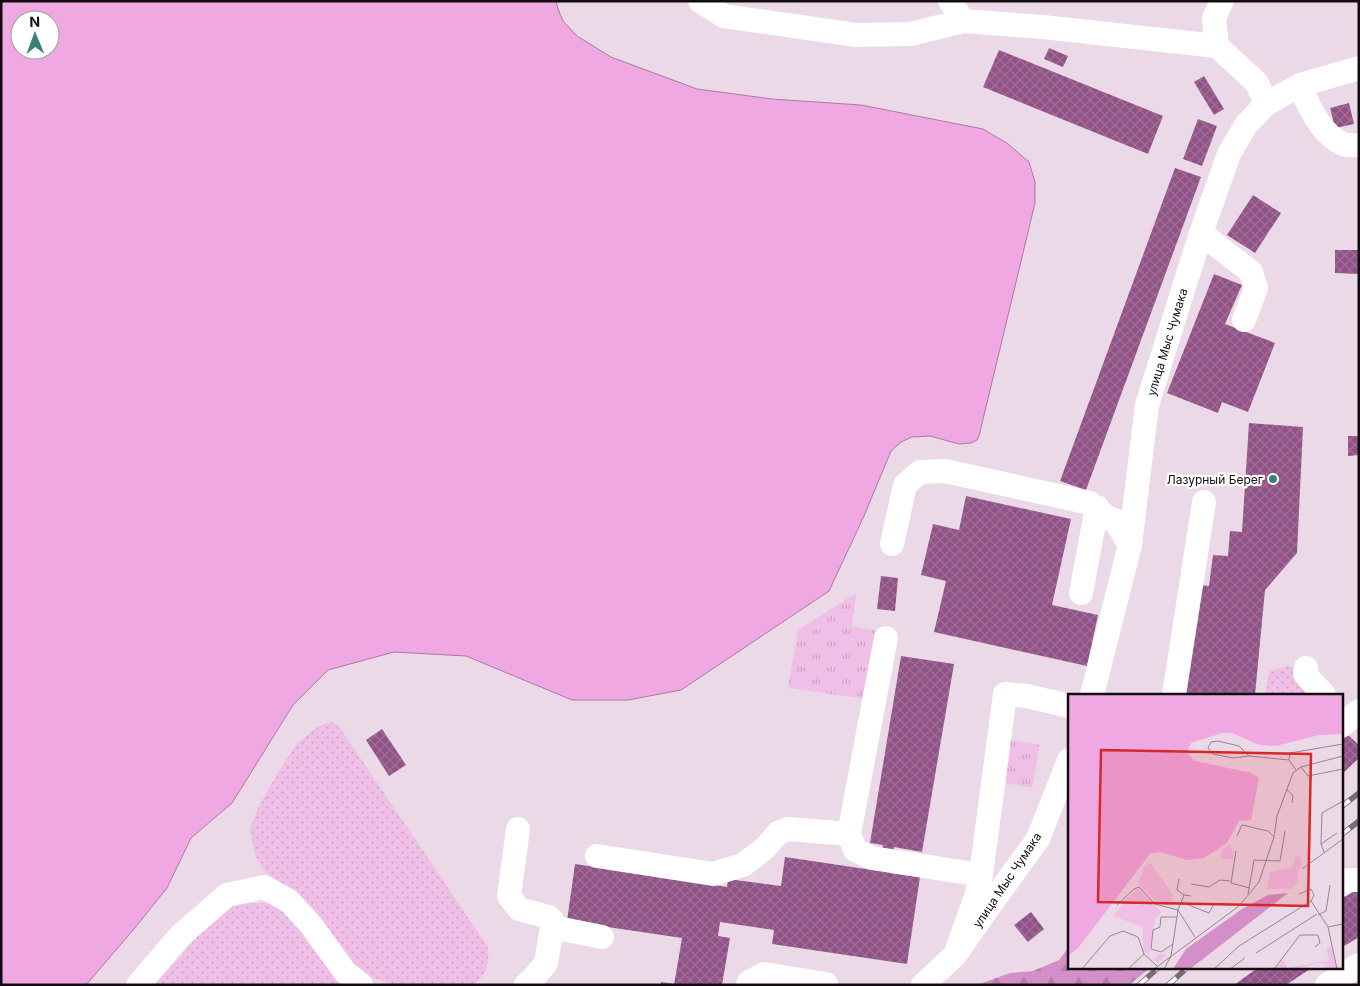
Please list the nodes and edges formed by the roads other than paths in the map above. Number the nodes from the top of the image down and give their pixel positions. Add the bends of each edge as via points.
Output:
1 (700, 1) edge
2 (1222, 1) edge
3 (956, 11) edge
4 (1217, 46) junction
5 (1359, 68) edge
6 (1300, 86) junction
7 (1266, 104) junction
8 (1359, 144) edge
9 (1201, 233) junction
10 (1244, 320) dead end
11 (1204, 502) dead end
12 (1097, 507) junction
13 (892, 544) dead end
14 (1130, 545) junction
15 (1082, 593) dead end
16 (886, 638) dead end
17 (1306, 668) dead end
18 (1092, 694) edge
19 (1174, 694) edge
20 (1323, 694) edge
21 (1068, 706) edge
22 (1068, 763) edge
23 (518, 829) dead end
24 (849, 834) junction
25 (597, 856) dead end
26 (981, 875) junction
27 (1359, 880) edge
28 (1342, 884) edge
29 (552, 927) junction
30 (602, 937) dead end
31 (955, 956) junction
32 (1359, 965) edge
33 (535, 982) edge
34 (826, 984) edge
35 (138, 985) edge
36 (361, 985) edge
37 (748, 985) edge
38 (923, 985) edge
39 (1328, 985) edge

1 - 3 street via 724,16 856,35 911,34
2 - 4 street via 1214,18
3 - 4 street via 1043,27
4 - 7 street via 1257,83
5 - 6 street, улица Мыс Чумака
6 - 7 street, улица Мыс Чумака
6 - 8 street via 1308,107 1329,135 1345,145
7 - 9 street, улица Мыс Чумака via 1246,125 1229,154
9 - 10 street via 1251,272 1256,288
9 - 14 street, улица Мыс Чумака via 1147,405
11 - 19 street
12 - 13 street via 945,471 920,472 905,485
12 - 14 street via 1105,517 1115,520
12 - 15 street
14 - 18 street, улица Мыс Чумака
16 - 24 street
17 - 20 street via 1306,674
21 - 26 street via 1005,694
22 - 31 street, улица Мыс Чумака via 1038,839
23 - 29 street via 509,896 519,909 549,917
24 - 25 street via 788,829 778,833 743,865 712,874
24 - 26 street via 855,850 872,858
26 - 31 street
27 - 28 street
29 - 30 street
29 - 33 street via 546,963
31 - 38 street, улица Мыс Чумака
32 - 39 street
34 - 37 street via 764,974
35 - 36 street via 180,936 227,895 264,887 289,901 345,972

